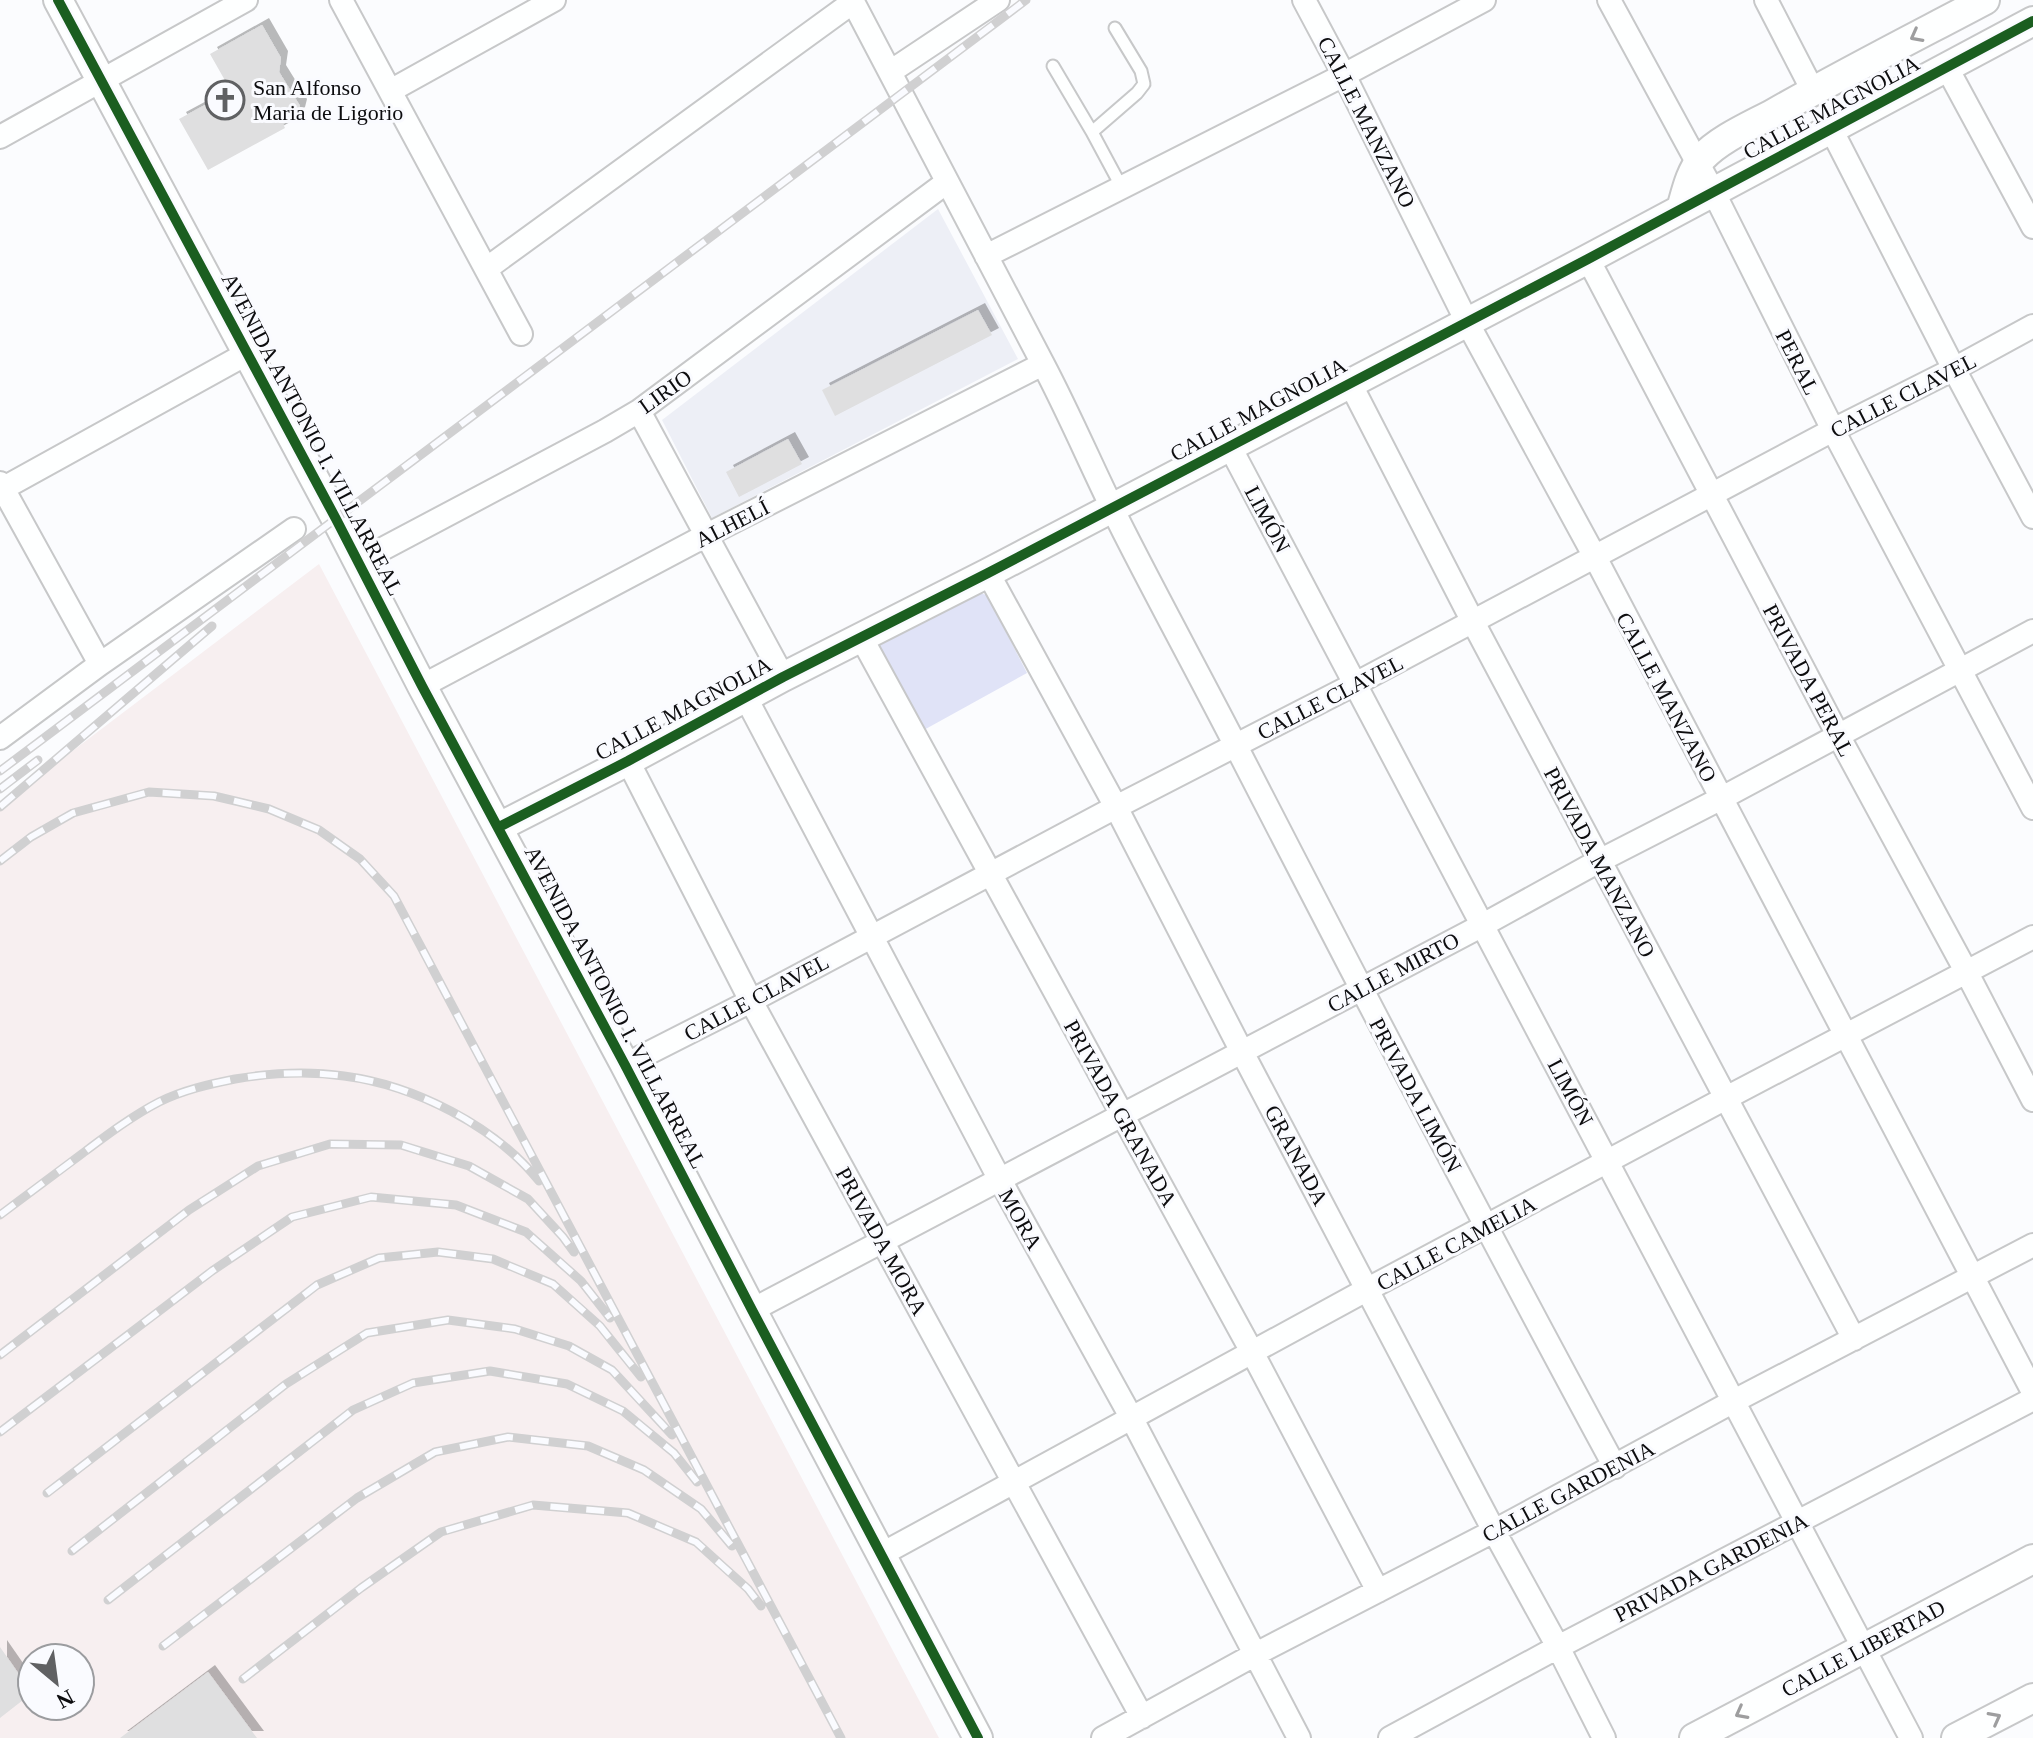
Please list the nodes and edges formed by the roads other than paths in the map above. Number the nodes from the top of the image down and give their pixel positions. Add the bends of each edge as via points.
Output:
1 (58, 0) edge
2 (246, 0) edge
3 (341, 0) edge
4 (554, 0) edge
5 (998, 0) edge
6 (1304, 0) edge
7 (1484, 0) edge
8 (1609, 0) edge
9 (1766, 0) edge
10 (1985, 0) edge
11 (852, 1) edge
12 (2033, 21) edge
13 (1115, 28) dead end
14 (1053, 66) dead end
15 (1947, 68) junction
16 (890, 72) junction
17 (1344, 75) junction
18 (102, 80) junction
19 (390, 91) junction
20 (1813, 91) junction
21 (1831, 129) junction
22 (1092, 132) junction
23 (0, 137) edge
24 (1698, 164) junction
25 (947, 182) junction
26 (1121, 186) junction
27 (1714, 193) junction
28 (1681, 209) junction
29 (2033, 227) edge
30 (986, 256) junction
31 (1588, 259) junction
32 (486, 269) junction
33 (1467, 322) junction
34 (2033, 326) edge
35 (521, 334) dead end
36 (248, 353) junction
37 (1043, 364) junction
38 (1954, 369) junction
39 (1350, 383) junction
40 (639, 411) junction
41 (1833, 430) junction
42 (1230, 447) junction
43 (1, 487) edge
44 (1711, 496) junction
45 (1113, 507) junction
46 (2033, 517) edge
47 (294, 529) dead end
48 (705, 536) junction
49 (1595, 557) junction
50 (358, 562) junction
51 (988, 573) junction
52 (1473, 622) junction
53 (2033, 631) edge
54 (861, 637) junction
55 (100, 664) junction
56 (1959, 670) junction
57 (783, 677) junction
58 (1355, 684) junction
59 (422, 686) junction
60 (746, 698) junction
61 (1838, 735) junction
62 (0, 738) edge
63 (1236, 745) junction
64 (628, 761) junction
65 (1720, 799) junction
66 (1116, 807) junction
67 (2033, 808) edge
68 (499, 827) junction
69 (1599, 861) junction
70 (991, 874) junction
71 (1481, 926) junction
72 (871, 937) junction
73 (2033, 937) edge
74 (1967, 973) junction
75 (1360, 989) junction
76 (751, 1001) junction
77 (1846, 1035) junction
78 (1242, 1052) junction
79 (625, 1065) junction
80 (1726, 1098) junction
81 (2033, 1100) edge
82 (1123, 1115) junction
83 (1609, 1162) junction
84 (1000, 1180) junction
85 (1485, 1228) junction
86 (883, 1242) junction
87 (2033, 1245) edge
88 (1973, 1276) junction
89 (1368, 1289) junction
90 (752, 1310) junction
91 (1854, 1339) junction
92 (1252, 1352) junction
93 (2033, 1392) edge
94 (2033, 1399) edge
95 (1734, 1401) junction
96 (1131, 1417) junction
97 (1615, 1467) junction
98 (1013, 1481) junction
99 (1798, 1522) junction
100 (1494, 1531) junction
101 (882, 1554) junction
102 (2033, 1559) edge
103 (1378, 1591) junction
104 (1558, 1647) junction
105 (1863, 1648) junction
106 (1254, 1655) junction
107 (2033, 1698) edge
108 (1142, 1717) junction
109 (978, 1738) edge
110 (1103, 1738) edge
111 (1299, 1738) edge
112 (1390, 1738) edge
113 (1604, 1738) edge
114 (1694, 1738) edge
115 (1911, 1738) edge
116 (1956, 1738) edge

1 - 18 street, AVENIDA ANTONIO I. VILLARREAL
2 - 18 street
3 - 19 street
4 - 19 street
5 - 16 street
6 - 17 street, CALLE MANZANO
7 - 17 street
8 - 24 street, PERAL
9 - 20 street
10 -> 20 street, CALLE MAGNOLIA
11 - 16 street, PRIVADA LIMÓN
11 - 32 street
12 - 15 street, CALLE MAGNOLIA
13 - 22 lane via 1144,84
14 - 22 lane
15 - 21 street, CALLE MAGNOLIA
15 - 29 street
16 - 25 street, PRIVADA LIMÓN
17 - 26 street
17 - 33 street, CALLE MANZANO
18 - 23 street
18 - 36 street, AVENIDA ANTONIO I. VILLARREAL
19 - 32 street
20 - 24 street, CALLE MAGNOLIA via 1720,144
21 - 27 street, CALLE MAGNOLIA
21 - 38 street
22 - 26 lane
24 - 27 street, PERAL
24 - 28 street, CALLE MAGNOLIA
25 - 30 street, PRIVADA LIMÓN
25 - 40 street, LIRIO
26 - 30 street
27 - 28 street, CALLE MAGNOLIA
27 - 41 street, PERAL
28 - 31 street, CALLE MAGNOLIA
30 - 37 street, PRIVADA LIMÓN
31 - 33 street, CALLE MAGNOLIA
31 - 44 street, PRIVADA PERAL
32 - 35 street
33 - 39 street, CALLE MAGNOLIA
33 - 49 street, CALLE MANZANO
34 - 38 street, CALLE CLAVEL
36 - 43 street
36 - 50 street, AVENIDA ANTONIO I. VILLARREAL
37 - 45 street, PRIVADA LIMÓN
37 - 48 street, ALHELÍ
38 - 41 street, CALLE CLAVEL
38 - 46 street
39 - 42 street, CALLE MAGNOLIA
39 - 52 street, PRIVADA MANZANO
40 - 48 street
40 - 50 street, LIRIO
41 - 44 street, CALLE CLAVEL
41 - 56 street, PERAL
42 - 45 street, CALLE MAGNOLIA
42 - 58 street, LIMÓN
43 - 55 street
44 - 49 street, CALLE CLAVEL
44 - 61 street, PRIVADA PERAL
45 - 51 street, CALLE MAGNOLIA
45 - 63 street, PRIVADA LIMÓN
47 - 55 street
48 - 57 street
48 - 59 street, ALHELÍ
49 - 52 street, CALLE CLAVEL
49 - 65 street, CALLE MANZANO
50 - 59 street, AVENIDA ANTONIO I. VILLARREAL
51 - 54 street, CALLE MAGNOLIA
51 - 66 street, GRANADA
52 - 58 street, CALLE CLAVEL
52 - 69 street, PRIVADA MANZANO
53 - 56 street, CALLE MIRTO
54 - 57 street, CALLE MAGNOLIA
54 - 70 street, PRIVADA GRANADA
55 - 62 street
56 - 61 street, CALLE MIRTO
56 - 67 street, PERAL
57 - 60 street, CALLE MAGNOLIA
58 - 63 street, CALLE CLAVEL
58 - 71 street, LIMÓN
59 - 68 street, AVENIDA ANTONIO I. VILLARREAL
60 - 64 street, CALLE MAGNOLIA
60 - 72 street, MORA
61 - 65 street, CALLE MIRTO
61 - 74 street, PRIVADA PERAL
63 - 66 street, CALLE CLAVEL
63 - 75 street, PRIVADA LIMÓN
64 - 68 street, CALLE MAGNOLIA
64 - 76 street, PRIVADA MORA
65 - 69 street, CALLE MIRTO
65 - 77 street, CALLE MANZANO
66 - 70 street, CALLE CLAVEL
66 - 78 street, GRANADA
68 - 79 street, AVENIDA ANTONIO I. VILLARREAL
69 - 71 street, CALLE MIRTO
69 - 80 street, PRIVADA MANZANO
70 - 72 street, CALLE CLAVEL
70 - 82 street, PRIVADA GRANADA
71 - 75 street, CALLE MIRTO
71 - 83 street, LIMÓN
72 - 76 street, CALLE CLAVEL
72 - 84 street, MORA
73 - 74 street, CALLE CAMELIA
74 - 77 street, CALLE CAMELIA
74 - 81 street, PRIVADA PERAL
75 - 78 street, CALLE MIRTO
75 - 85 street, PRIVADA LIMÓN
76 - 79 street, CALLE CLAVEL
76 - 86 street, PRIVADA MORA
77 - 80 street, CALLE CAMELIA
77 - 88 street, CALLE MANZANO
78 - 82 street, CALLE MIRTO
78 - 89 street, GRANADA
79 - 90 street, AVENIDA ANTONIO I. VILLARREAL
80 - 83 street, CALLE CAMELIA
80 - 91 street, PRIVADA MANZANO
82 - 84 street, CALLE MIRTO
82 - 92 street, PRIVADA GRANADA
83 - 85 street, CALLE CAMELIA
83 - 95 street, LIMÓN
84 - 86 street, CALLE MIRTO
84 - 96 street, MORA
85 - 89 street, CALLE CAMELIA
85 - 97 street, PRIVADA LIMÓN
86 - 90 street, CALLE MIRTO
86 - 98 street, PRIVADA MORA
87 - 88 street, CALLE GARDENIA
88 - 91 street, CALLE GARDENIA
88 - 93 street, CALLE MANZANO
89 - 92 street, CALLE CAMELIA
89 - 100 street, GRANADA
90 - 101 street, AVENIDA ANTONIO I. VILLARREAL
91 - 95 street, CALLE GARDENIA
92 - 96 street, CALLE CAMELIA
92 - 103 street, PRIVADA GRANADA
94 - 99 street, PRIVADA GARDENIA
95 - 97 street, CALLE GARDENIA
95 - 99 street, LIMÓN
96 - 98 street, CALLE CAMELIA
96 - 106 street, MORA
97 - 100 street, CALLE GARDENIA
98 - 101 street, CALLE CAMELIA
98 - 108 street, PRIVADA MORA
99 - 104 street, PRIVADA GARDENIA
99 - 105 street, LIMÓN
100 - 103 street, CALLE GARDENIA
100 - 104 street, GRANADA
101 - 109 street, AVENIDA ANTONIO I. VILLARREAL
102 - 105 street, CALLE LIBERTAD
103 - 106 street, CALLE GARDENIA
104 - 112 street, PRIVADA GARDENIA
104 - 113 street, GRANADA
105 -> 114 street, CALLE LIBERTAD
105 - 115 street, LIMÓN
106 - 108 street, CALLE GARDENIA
106 - 111 street, MORA
116 -> 107 street
108 - 110 street, CALLE GARDENIA

